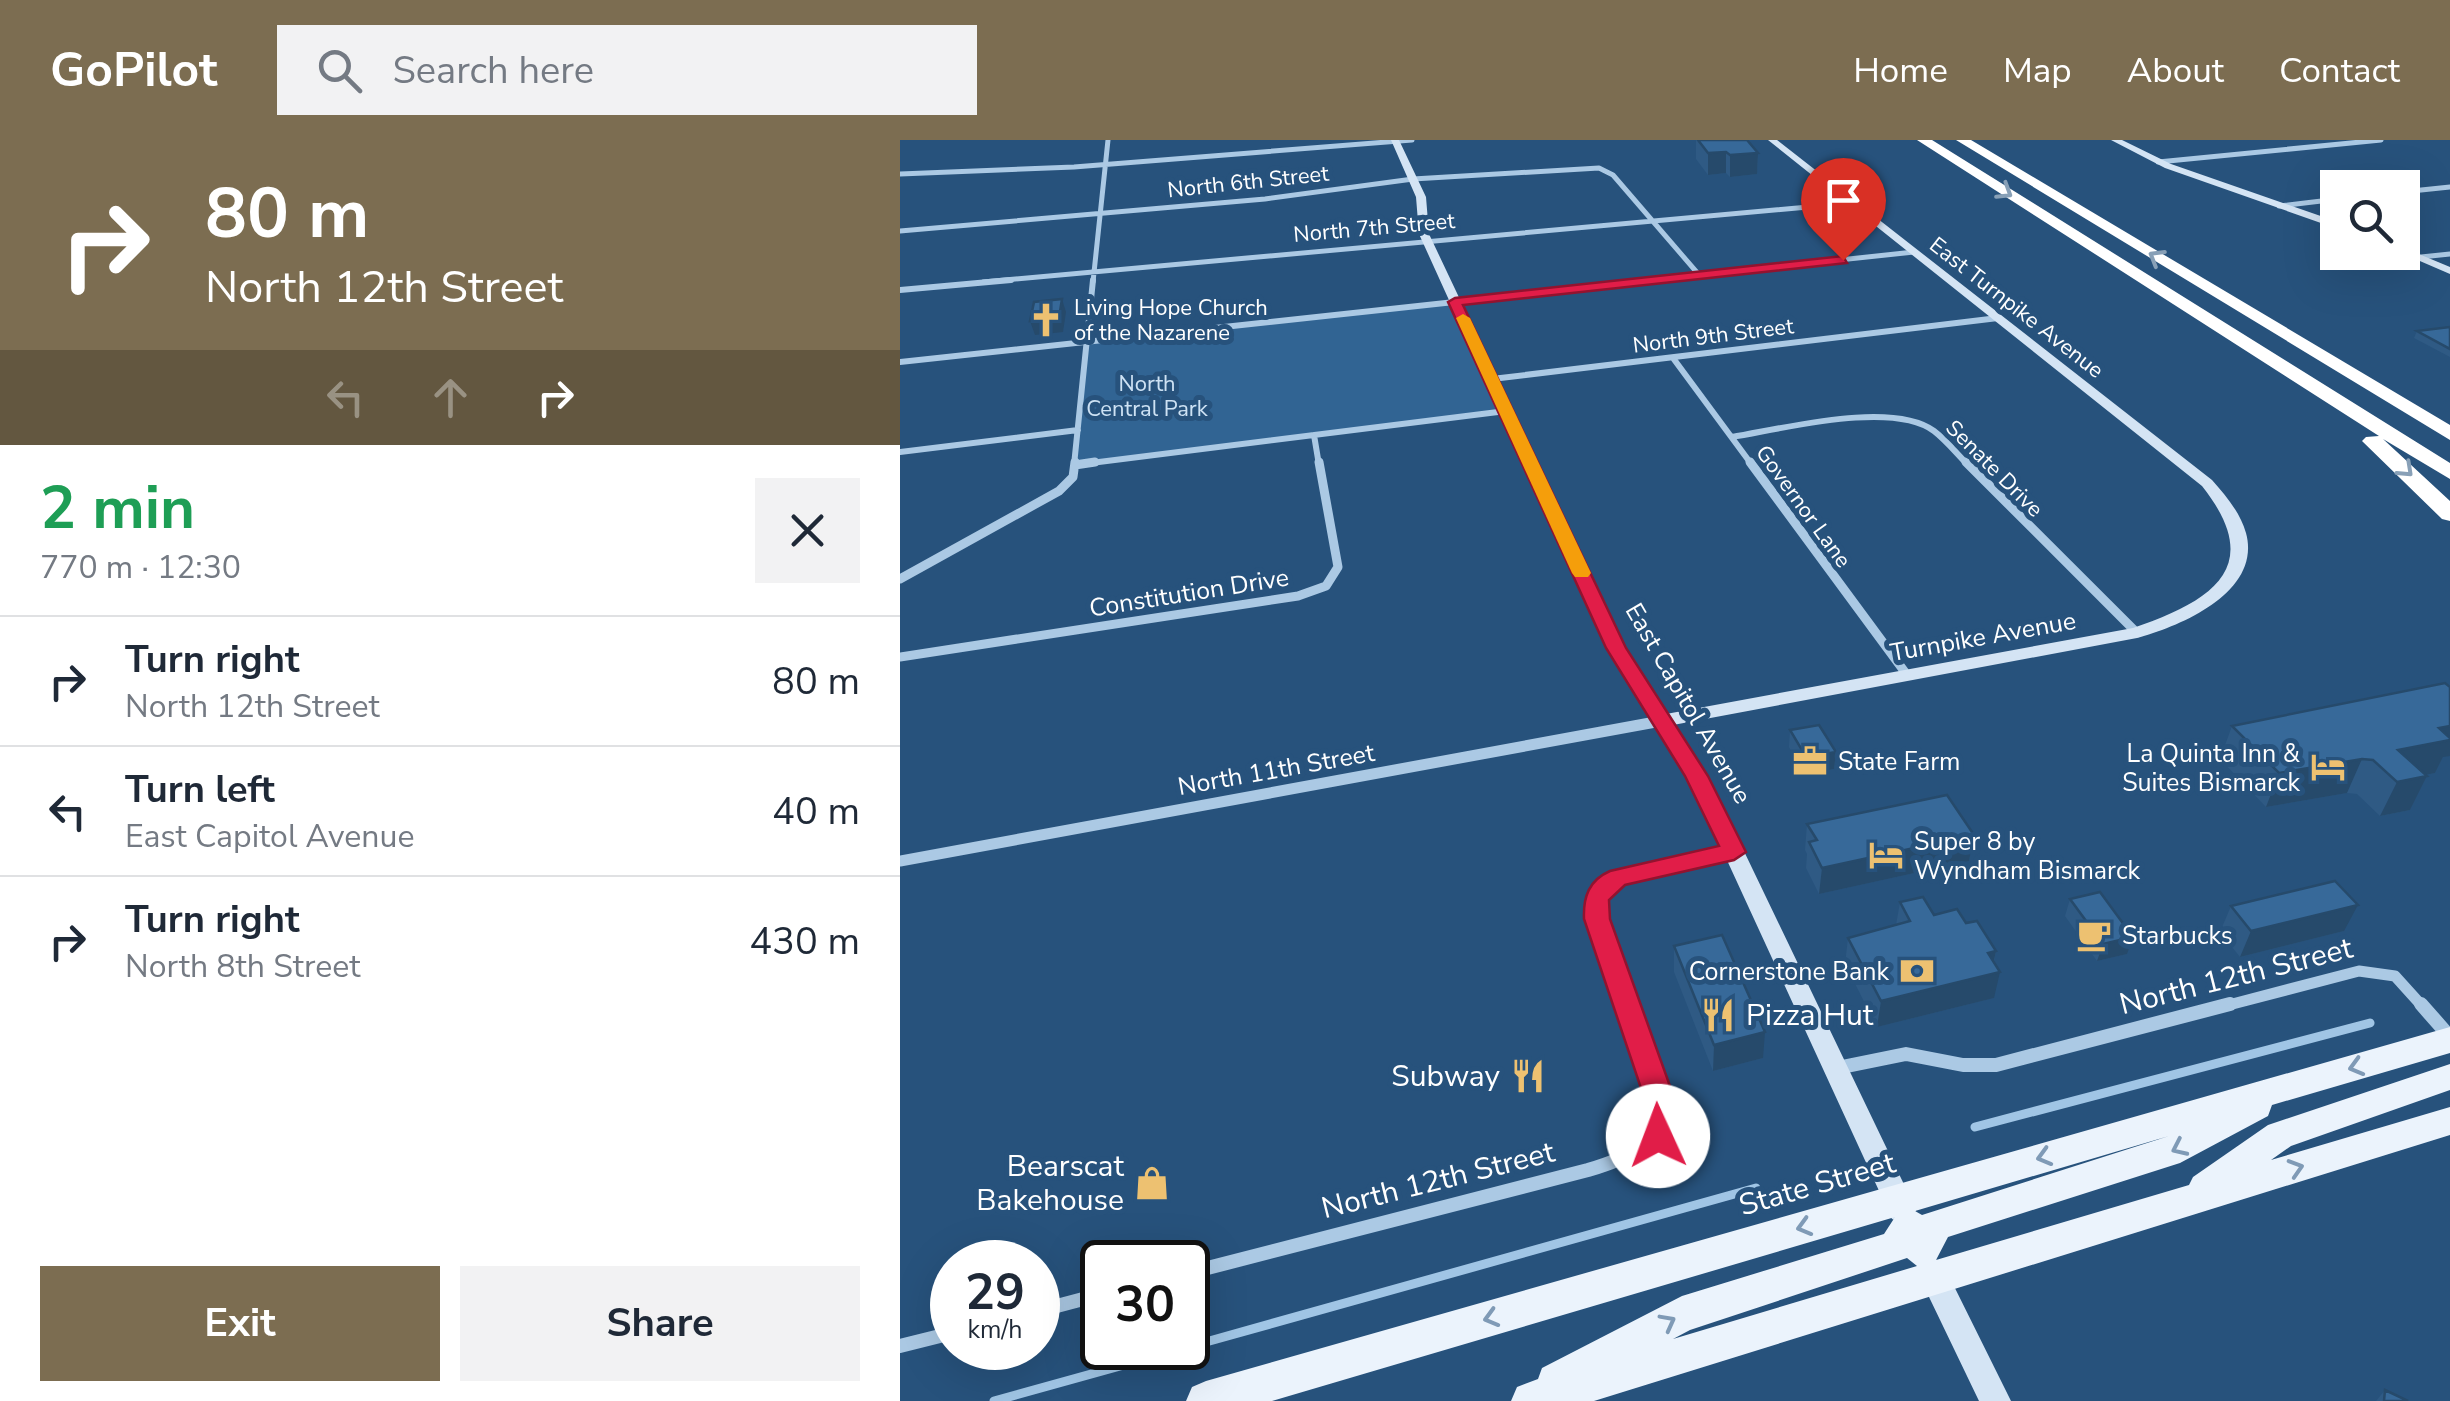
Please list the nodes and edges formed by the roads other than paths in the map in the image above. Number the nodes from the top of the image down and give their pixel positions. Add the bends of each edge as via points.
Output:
1 (1108, 140) edge
2 (1412, 140) edge
3 (1772, 140) edge
4 (1923, 140) edge
5 (1962, 140) edge
6 (2115, 140) edge
7 (2381, 140) edge
8 (1395, 141) edge
9 (2158, 162) junction
10 (1106, 165) junction
11 (900, 174) edge
12 (1413, 179) junction
13 (2450, 187) edge
14 (2420, 190) edge
15 (2320, 201) edge
16 (1852, 203) junction
17 (2279, 206) junction
18 (1100, 214) junction
19 (2320, 220) edge
20 (1656, 222) junction
21 (900, 232) edge
22 (1426, 239) junction
23 (2100, 251) junction
24 (1914, 252) junction
25 (2450, 254) edge
26 (2421, 258) joint
27 (1094, 271) junction
28 (2450, 271) edge
29 (1700, 276) junction
30 (2192, 278) junction
31 (900, 290) edge
32 (1455, 302) junction
33 (1998, 318) junction
34 (1088, 341) junction
35 (1673, 358) junction
36 (900, 362) edge
37 (1492, 379) junction
38 (1506, 411) junction
39 (2450, 418) edge
40 (1078, 430) junction
41 (2450, 434) edge
42 (1314, 435) junction
43 (1732, 437) junction
44 (900, 452) edge
45 (1075, 466) junction
46 (2450, 472) edge
47 (2230, 512) joint
48 (2450, 514) edge
49 (900, 579) edge
50 (2136, 633) junction
51 (900, 657) edge
52 (1907, 676) junction
53 (1661, 720) junction
54 (1734, 852) junction
55 (900, 861) edge
56 (2450, 1038) edge
57 (1836, 1068) junction
58 (2450, 1077) edge
59 (2295, 1084) junction
60 (2450, 1120) edge
61 (2184, 1202) junction
62 (1916, 1238) junction
63 (1210, 1266) edge
64 (930, 1338) edge
65 (900, 1346) edge
66 (1206, 1401) edge
67 (1520, 1401) edge
68 (1530, 1401) edge
69 (1995, 1401) edge

1 - 10 street
2 - 8 street
3 - 16 street, East Turnpike Avenue
4 -> 23 highway
30 -> 5 highway
6 - 9 street
7 - 9 street
8 - 10 street
8 - 12 street, East Capitol Avenue
9 - 17 street
10 - 11 street
10 - 18 street
12 - 18 street, North 6th Street
12 - 20 street, North 6th Street via 1599,168
12 - 22 street, East Capitol Avenue
13 - 14 street
15 - 17 street
16 - 20 street, North 7th Street
16 - 24 street, East Turnpike Avenue
17 - 19 street
18 - 21 street, North 6th Street
18 - 27 street
20 - 22 street, North 7th Street
20 - 29 street
22 - 27 street, North 7th Street
22 - 32 street, East Capitol Avenue
23 - 46 highway
23 -> 48 highway via 2332,408
24 - 29 street
24 - 33 street, East Turnpike Avenue
25 - 26 street
26 - 28 street
27 - 31 street, North 7th Street
27 - 34 street
29 - 32 street
30 - 39 highway
30 - 41 highway
32 - 34 street
32 - 37 street, East Capitol Avenue
33 - 35 street, North 9th Street
33 - 47 street, East Turnpike Avenue via 2196,474
34 - 36 street
34 - 40 street
35 - 37 street, North 9th Street
35 - 43 street, Governor Lane
37 - 38 street, East Capitol Avenue
38 - 42 street
38 - 53 street, East Capitol Avenue via 1616,648
40 - 44 street
40 - 45 street
42 - 45 street
42 - 51 street, Constitution Drive via 1338,567 1326,586 1298,596
43 - 50 street, Senate Drive via 1876,418 1918,422
43 - 52 street, Governor Lane
45 - 49 street via 1059,492
47 - 50 street, Turnpike Avenue via 2240,544 2231,579 2198,608
50 - 52 street, Turnpike Avenue
52 - 53 street, Turnpike Avenue
53 - 54 street, East Capitol Avenue
53 - 55 street, North 11th Street
54 - 57 street, East Capitol Avenue
54 - 63 street, North 12th Street via 1619,877 1596,899 1597,919 1660,1100 1662,1124 1648,1146 1588,1170
56 - 57 street, North 12th Street via 2395,976 2358,971 1996,1065 1954,1066 1898,1054
56 -> 59 main road, State Street
57 - 62 street, East Capitol Avenue
58 - 61 main road via 2280,1135
59 -> 62 main road, State Street
59 -> 62 main road via 2168,1153 1938,1224
61 -> 60 main road, State Street
61 - 62 main road, State Street
62 -> 66 main road, State Street
67 -> 62 main road via 1682,1314
62 - 68 main road, State Street
62 - 69 street, East Capitol Avenue
64 - 65 street

